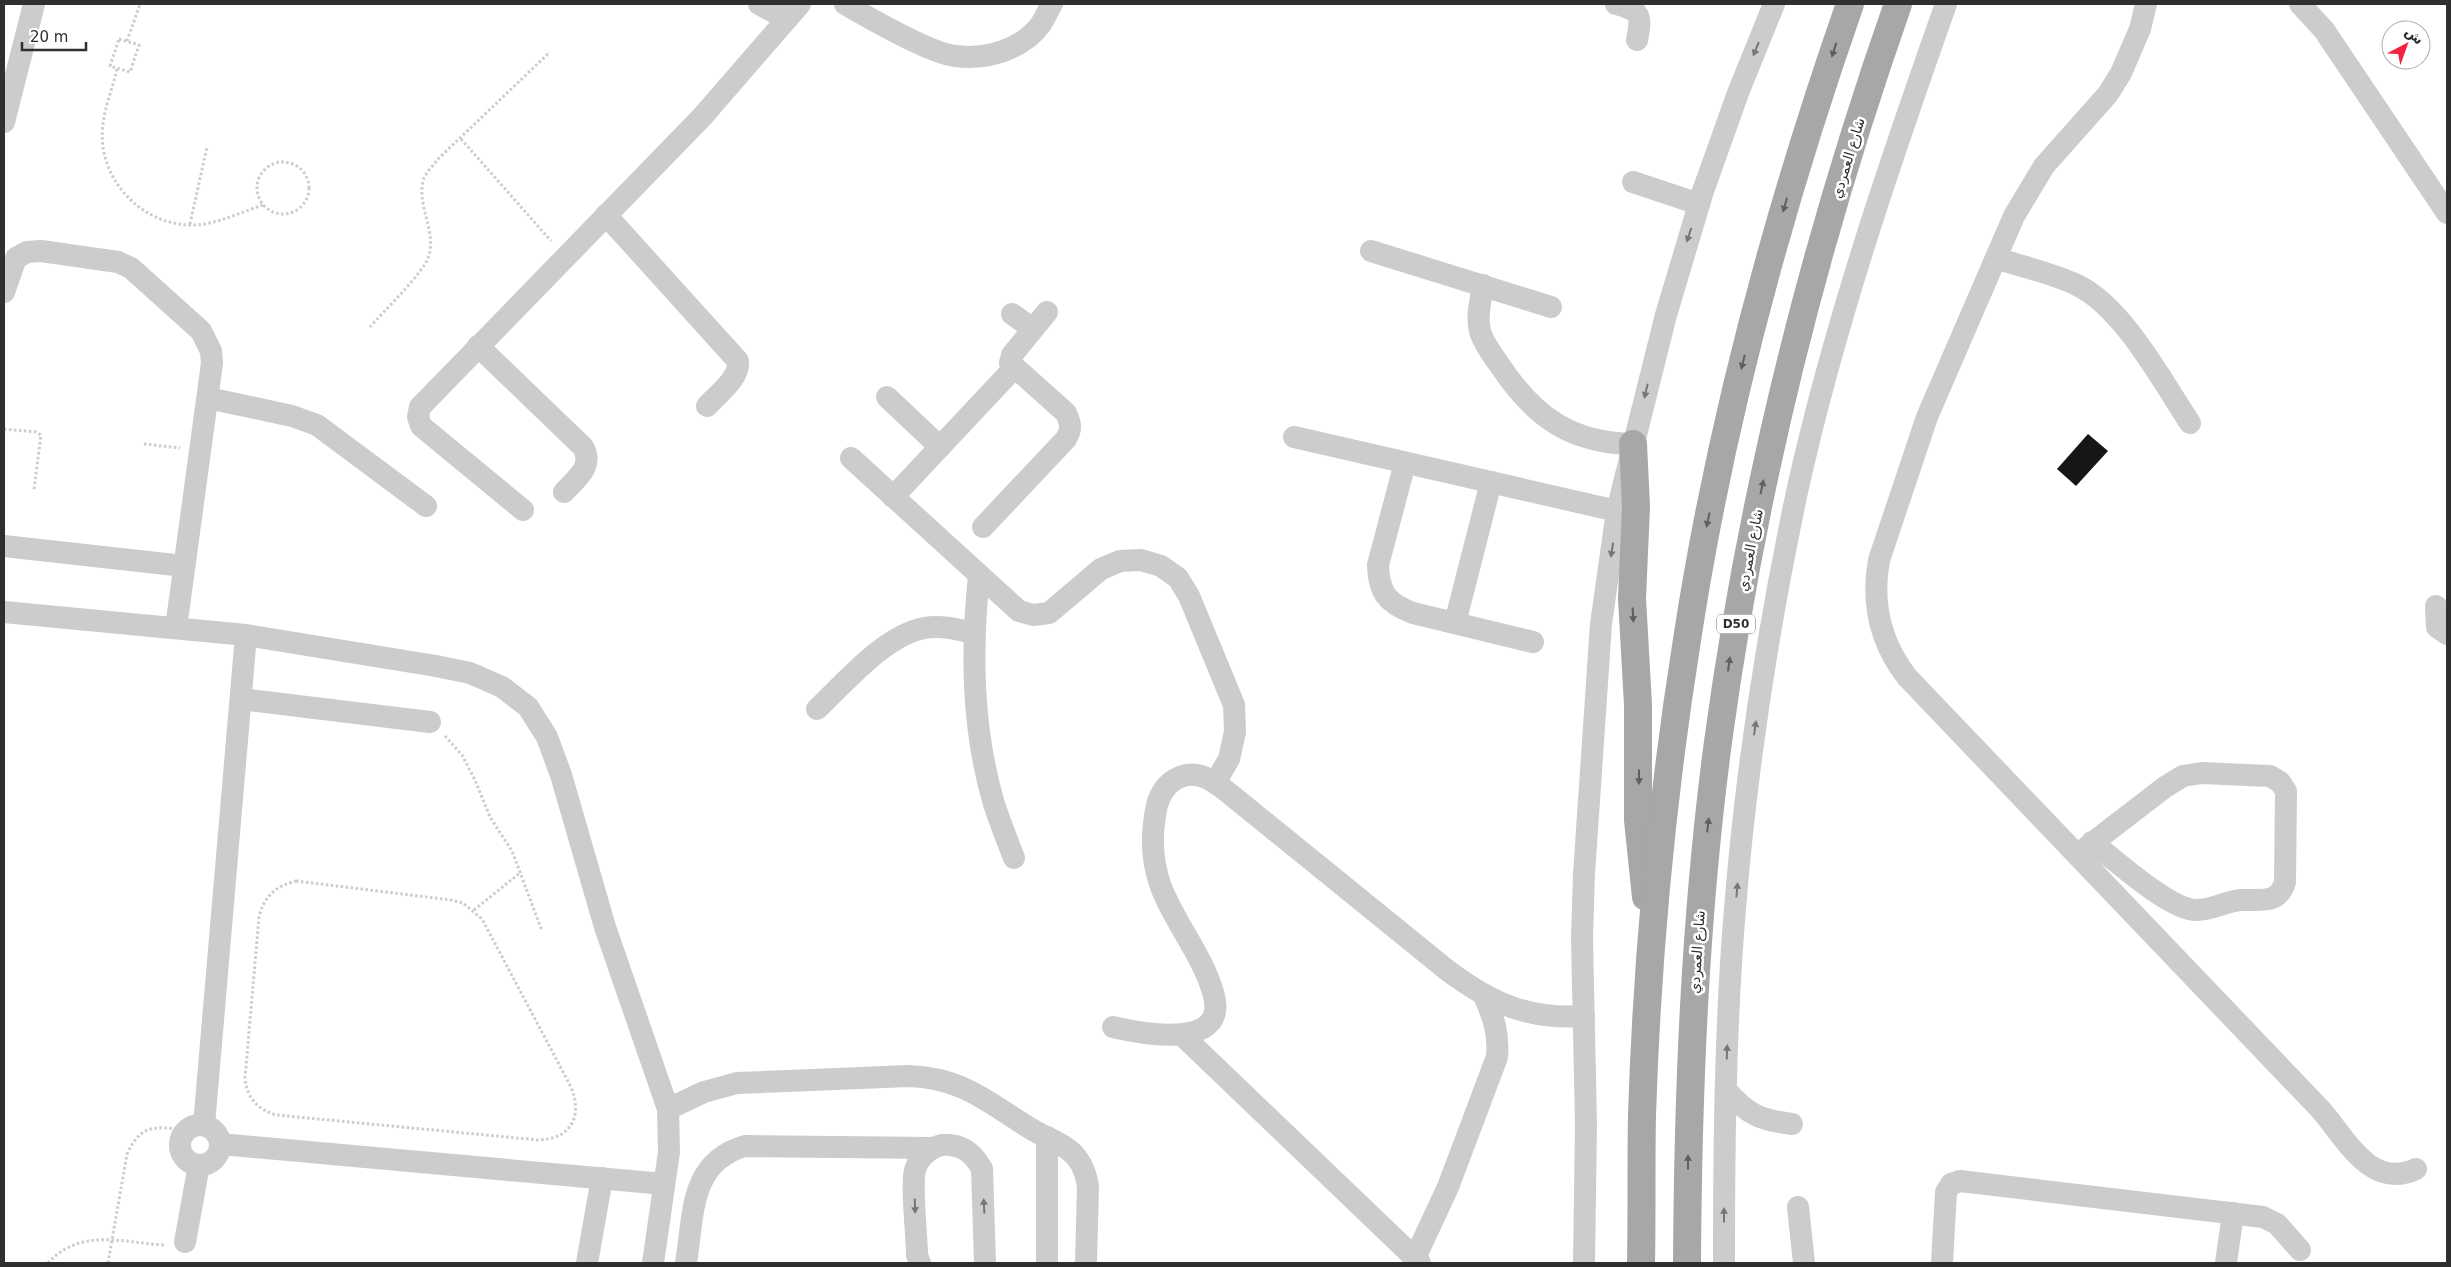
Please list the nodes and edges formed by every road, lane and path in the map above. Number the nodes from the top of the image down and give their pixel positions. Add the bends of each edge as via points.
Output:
1 (34, 4) edge
2 (140, 4) edge
3 (759, 4) edge
4 (845, 4) edge
5 (1052, 4) edge
6 (1616, 4) edge
7 (1774, 4) edge
8 (1850, 4) edge
9 (1898, 4) edge
10 (1946, 4) edge
11 (2146, 4) edge
12 (2300, 4) edge
13 (1642, 10) edge
14 (794, 11) edge
15 (1637, 40) dead end
16 (127, 41) junction
17 (550, 52) dead end
18 (117, 68) junction
19 (4, 122) edge
20 (461, 139) junction
21 (207, 147) dead end
22 (1633, 182) dead end
23 (1699, 204) junction
24 (263, 205) junction
25 (2447, 213) edge
26 (606, 215) junction
27 (190, 224) junction
28 (1371, 251) dead end
29 (564, 257) junction
30 (1996, 258) junction
31 (1483, 286) junction
32 (4, 292) edge
33 (1551, 307) dead end
34 (1047, 312) dead end
35 (1012, 314) dead end
36 (370, 327) dead end
37 (1033, 329) junction
38 (478, 346) junction
39 (1014, 368) junction
40 (887, 396) dead end
41 (208, 398) junction
42 (707, 406) dead end
43 (2190, 423) dead end
44 (4, 429) edge
45 (1294, 437) dead end
46 (144, 444) dead end
47 (1633, 444) junction
48 (940, 447) junction
49 (201, 450) junction
50 (851, 458) dead end
51 (1405, 463) junction
52 (1491, 482) junction
53 (34, 490) dead end
54 (564, 492) dead end
55 (893, 497) junction
56 (426, 506) dead end
57 (523, 510) dead end
58 (1618, 511) junction
59 (983, 527) dead end
60 (4, 546) edge
61 (184, 566) junction
62 (979, 575) junction
63 (2436, 606) dead end
64 (4, 611) edge
65 (1455, 623) junction
66 (176, 628) junction
67 (973, 633) junction
68 (2447, 634) edge
69 (246, 635) junction
70 (1533, 642) dead end
71 (241, 699) junction
72 (817, 709) dead end
73 (430, 722) joint
74 (1216, 783) junction
75 (2085, 848) junction
76 (1014, 858) dead end
77 (522, 872) junction
78 (474, 910) junction
79 (542, 931) dead end
80 (1653, 931) junction
81 (1484, 996) junction
82 (1584, 1016) junction
83 (1113, 1026) dead end
84 (1182, 1035) junction
85 (1726, 1090) junction
86 (668, 1109) junction
87 (1765, 1120) junction
88 (1792, 1124) dead end
89 (195, 1128) junction
90 (1047, 1137) junction
91 (1724, 1143) junction
92 (220, 1144) junction
93 (932, 1148) junction
94 (199, 1165) junction
95 (2416, 1169) dead end
96 (602, 1178) junction
97 (664, 1184) junction
98 (1798, 1208) dead end
99 (2233, 1213) junction
100 (112, 1240) junction
101 (185, 1242) joint
102 (2300, 1250) dead end
103 (1417, 1261) edge
104 (48, 1263) edge
105 (108, 1263) edge
106 (587, 1263) edge
107 (653, 1263) edge
108 (686, 1263) edge
109 (920, 1263) edge
110 (985, 1263) edge
111 (1046, 1263) edge
112 (1086, 1263) edge
113 (1584, 1263) edge
114 (1641, 1263) edge
115 (1687, 1263) edge
116 (1724, 1263) edge
117 (1807, 1263) edge
118 (1942, 1263) edge
119 (2226, 1263) edge

1 - 19 street
2 - 16 path
3 - 14 street
4 - 5 street via 924,45 954,56 986,57 1016,46 1040,25
6 - 13 street
7 -> 23 street
8 -> 80 main road via 1772,250 1719,467 1672,739
115 -> 9 main road, شارع العمردي / D50 via 1688,1112 1699,928 1718,743 1733,641 1753,530 1795,343 1848,154
85 -> 10 street via 1734,921 1742,834 1765,662 1782,567 1815,416 1840,322 1892,156
11 - 30 street via 2140,28 2121,73 2108,94 2033,182
12 - 25 street via 2324,30
13 - 15 street
14 - 26 street via 708,109
16 - 18 path via 118,39 110,66
16 - 18 path via 139,45 130,72
17 - 20 path
18 - 27 path via 103,124 104,152 112,178 129,200 151,215 177,224
20 - 29 path
20 - 36 path via 425,176 421,191 429,232 428,259
21 - 27 path
22 - 23 street
23 -> 47 street via 1666,314
24 - 24 path via 279,214 297,211 304,204 310,187 303,170 287,161 269,164 258,179 256,188
24 - 27 path via 204,224
26 - 29 street
26 - 42 street via 738,361 735,375
28 - 31 street
29 - 38 street
30 - 43 street via 2065,280 2099,299 2141,348
30 - 75 street via 1927,417 1879,560 1876,579 1878,618 1888,649 1907,677
31 - 33 street
31 - 47 street via 1480,331 1505,373 1532,404 1550,420 1579,436 1611,444
32 - 41 street via 16,258 27,252 111,261 131,268 192,322 207,340 212,363
34 - 37 street
35 - 37 street
37 - 39 street via 1012,355 1010,363
38 - 54 street via 583,447 587,464
38 - 57 street via 426,398 418,417 421,426
39 - 48 street
39 - 59 street via 1066,413 1071,431
40 - 48 street
41 - 49 street
41 - 56 street via 292,416 317,425
44 - 53 path via 42,435
45 - 51 street
46 - 49 path
47 - 58 street
47 -> 80 main road via 1636,507 1632,598 1638,705 1639,829
48 - 55 street
49 - 61 street
50 - 55 street
51 - 52 street
51 - 65 street via 1378,565 1378,581 1385,597 1398,607
52 - 58 street
52 - 65 street
55 - 62 street
58 -> 82 street via 1600,624 1595,685 1584,874
60 - 61 street
61 - 66 street
62 - 67 street
62 - 74 street via 1019,611 1033,616 1049,613 1101,569 1120,561 1141,560 1161,566 1178,578 1189,596 1234,705 1235,732 1229,759
63 - 68 street via 2437,627
64 - 66 street
65 - 70 street
66 - 69 street
67 - 72 street via 949,627 924,628 900,636 880,650
67 - 76 street via 974,690 981,748 994,804
69 - 71 street
69 - 86 street via 470,673 502,687 528,707 547,736 561,775 605,927
71 - 73 street
71 - 89 street
73 - 77 path via 462,755 490,817
74 - 81 street via 1447,970
74 - 84 street via 1199,774 1180,776 1165,787 1156,803 1154,858 1160,885 1214,994 1215,1007 1210,1022 1197,1032
75 - 75 street via 2182,776 2202,773 2270,776 2286,791 2285,882 2278,896 2271,900 2234,900 2206,910 2186,909
75 - 95 street via 2366,1163 2385,1174 2404,1174
77 - 78 path
77 - 79 path
78 - 78 path via 463,903 439,898 302,882 286,884 272,892 259,917 245,1078 246,1088 257,1106 276,1115 538,1140 551,1140 563,1134 572,1125 576,1112 572,1087 482,919
80 - 114 main road via 1642,1115
81 - 82 street via 1531,1014
81 - 103 street via 1495,1020 1497,1057
82 - 113 street
83 - 84 street via 1135,1032
84 - 103 street
85 - 87 street via 1740,1104
85 - 91 street
86 - 90 street via 704,1092 737,1083 924,1077 955,1083 970,1090
86 - 97 street
87 - 88 street
87 - 91 street
89 - 92 street via 215,1132
89 - 94 street via 182,1136 180,1149 186,1160
89 - 100 path via 158,1126 144,1131 133,1141 127,1154
90 - 111 street
90 - 112 street via 1070,1150 1086,1176
116 -> 91 street
92 - 94 street via 216,1157
92 - 96 street
93 - 108 street via 745,1146 730,1150 712,1164 699,1182
93 -> 109 street via 921,1157 914,1171
110 -> 93 street via 982,1169 974,1156 962,1147 947,1144
94 - 101 street
96 - 97 street
96 - 106 street
97 - 107 street
98 - 117 street
99 - 102 street via 2273,1221
99 - 118 street via 1955,1182 1946,1192
99 - 119 street
100 - 101 path via 150,1244
100 - 104 path via 102,1238 83,1242 66,1249
100 - 105 path

